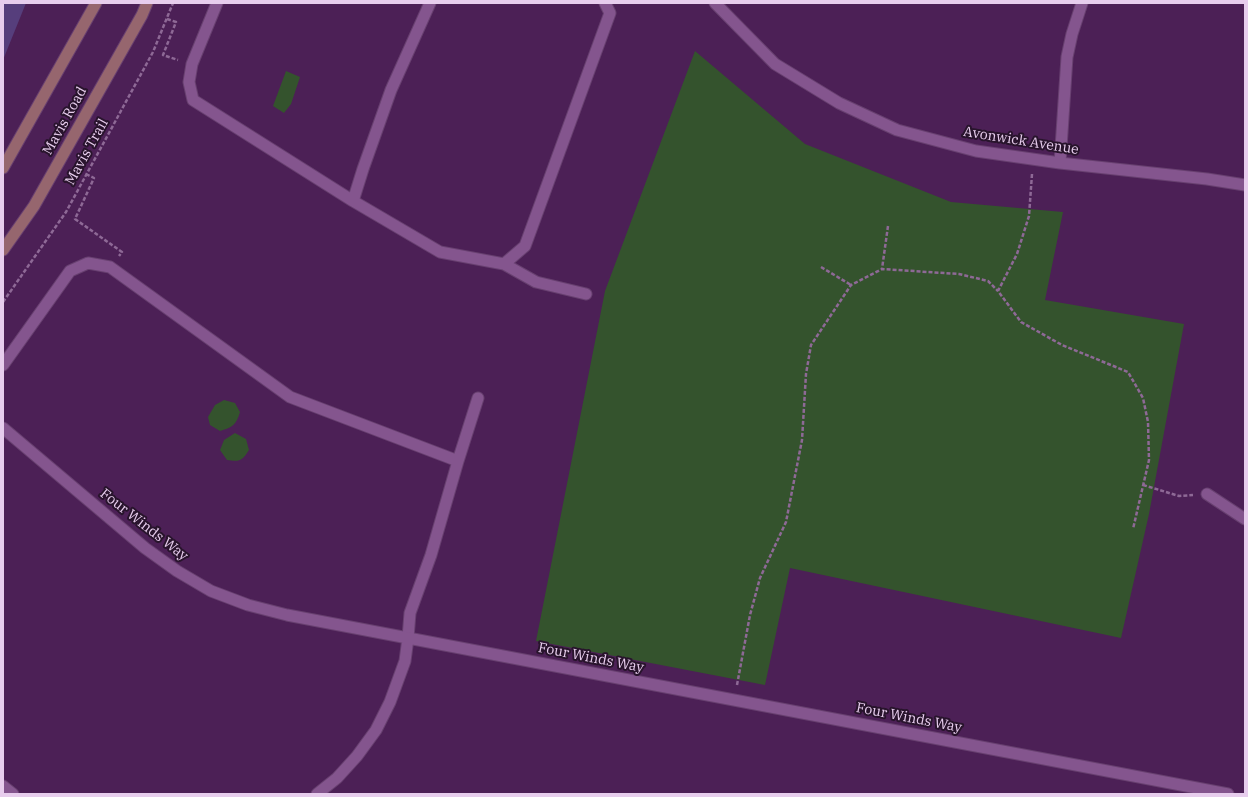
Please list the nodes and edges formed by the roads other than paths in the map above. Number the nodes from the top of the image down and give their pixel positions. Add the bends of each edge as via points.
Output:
1 (96, 3) edge
2 (147, 3) edge
3 (217, 3) edge
4 (430, 3) edge
5 (605, 3) edge
6 (715, 3) edge
7 (1082, 3) edge
8 (1060, 163) junction
9 (3, 168) edge
10 (1245, 185) edge
11 (353, 201) junction
12 (3, 250) edge
13 (504, 264) junction
14 (586, 294) dead end
15 (3, 365) edge
16 (478, 398) dead end
17 (3, 428) edge
18 (458, 461) junction
19 (1207, 494) road end
20 (1245, 519) edge
21 (408, 638) junction
22 (3, 786) edge
23 (13, 794) edge
24 (317, 794) edge
25 (1228, 794) edge

1 - 9 main road
2 - 12 main road, Mavis Road via 34,206
3 - 11 street via 192,64 189,82 193,100
4 - 11 street via 391,90
5 - 13 street via 610,13 525,246
6 - 8 street, Avonwick Avenue via 775,64 839,103 898,130 976,151
7 - 8 street via 1067,57
8 - 10 street, Avonwick Avenue
11 - 13 street via 440,252
13 - 14 street via 536,282
15 - 18 street via 70,271 88,263 110,268 290,397
16 - 18 street
17 - 21 street, Four Winds Way via 145,548 211,591 248,605 287,615
18 - 21 street via 431,556 410,613
19 - 20 street
21 - 24 street via 405,661 390,702 376,730 337,778
21 - 25 street, Four Winds Way
22 - 23 street

